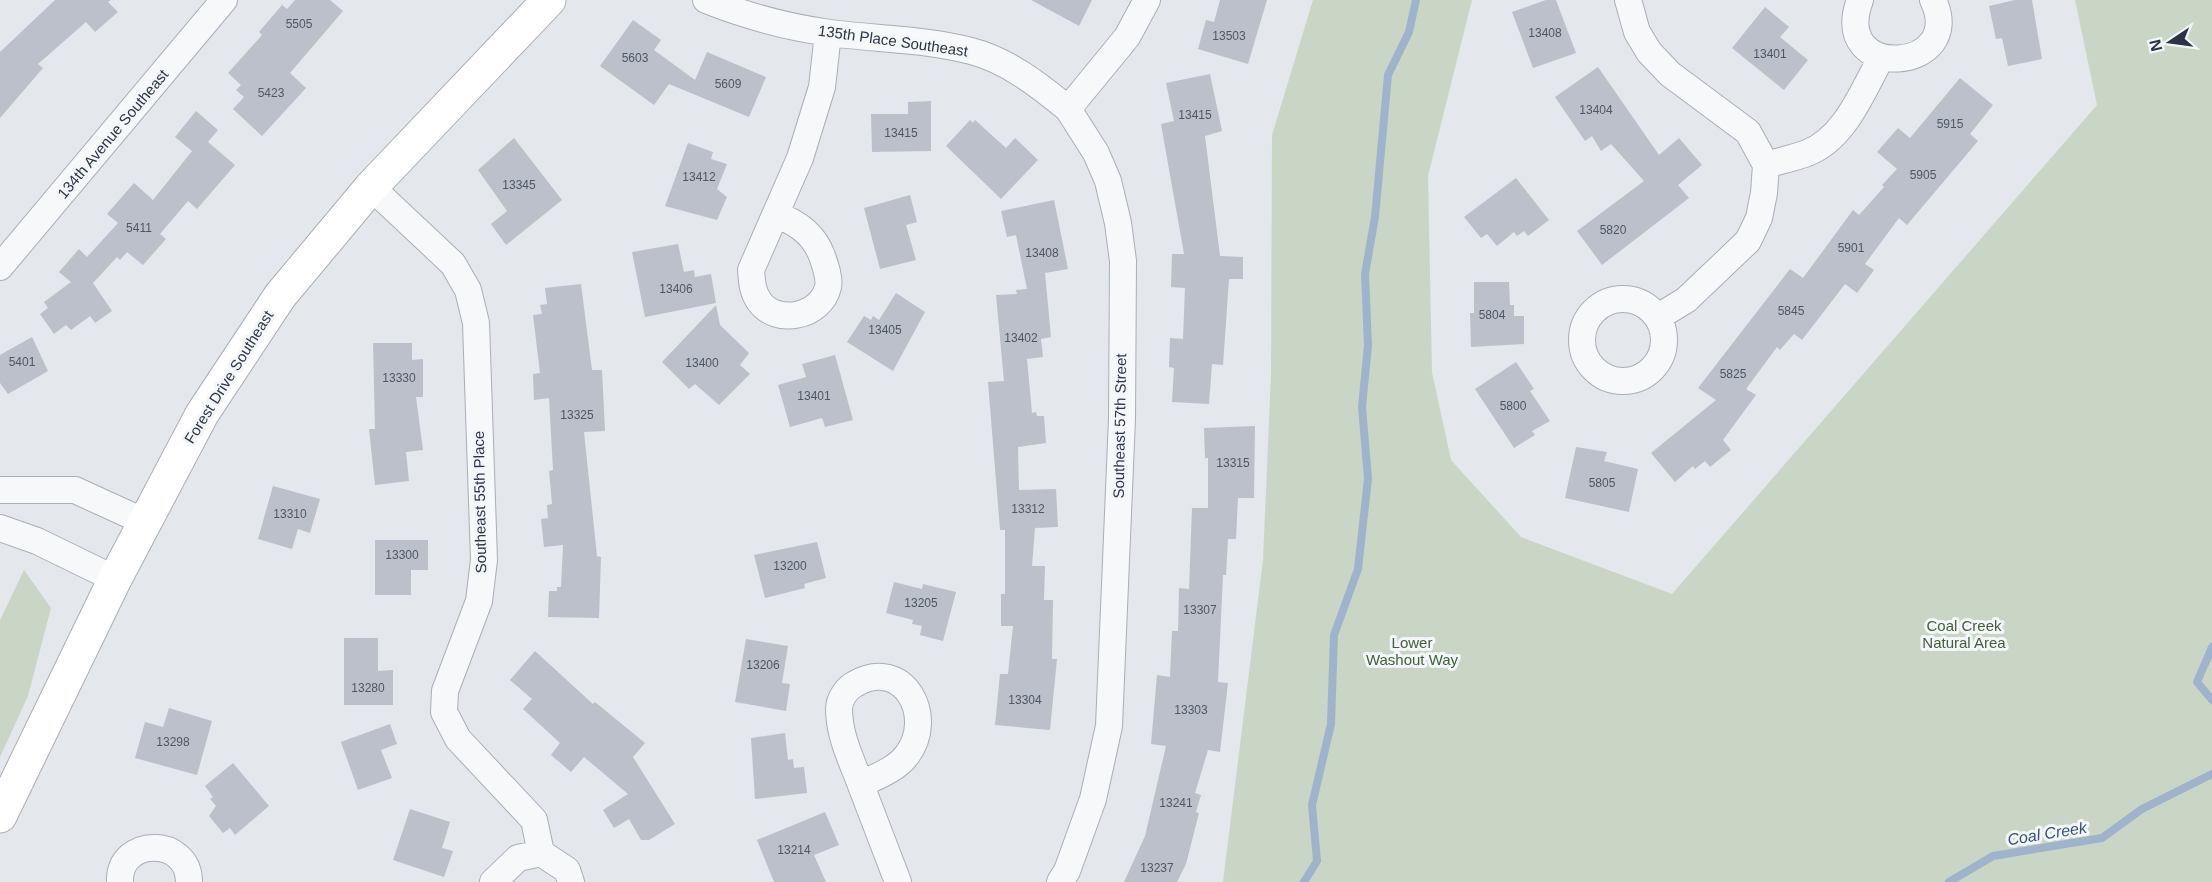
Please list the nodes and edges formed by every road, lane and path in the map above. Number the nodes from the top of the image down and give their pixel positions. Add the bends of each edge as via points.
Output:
1 (224, 0) edge
2 (549, 0) edge
3 (706, 0) edge
4 (1147, 0) edge
5 (1628, 0) edge
6 (1860, 0) edge
7 (1933, 0) edge
8 (828, 33) junction
9 (1881, 58) junction
10 (1068, 109) junction
11 (1766, 165) junction
12 (371, 187) junction
13 (776, 214) dead end
14 (0, 267) edge
15 (1658, 318) dead end
16 (0, 490) edge
17 (145, 522) junction
18 (0, 528) edge
19 (115, 579) junction
20 (861, 784) dead end
21 (0, 816) edge
22 (541, 853) junction
23 (120, 882) edge
24 (189, 882) edge
25 (493, 882) edge
26 (571, 882) edge
27 (898, 882) edge
28 (1060, 882) edge

1 - 14 street, 134th Avenue Southeast
2 - 12 main road, Forest Drive Southeast
3 - 8 street, 135th Place Southeast via 744,15
4 - 10 street via 1127,37
5 - 11 street via 1637,32 1648,52 1670,74 1748,132
6 - 9 street via 1856,11 1860,39
7 - 9 street via 1938,21 1929,45 1907,59
8 - 10 street, 135th Place Southeast via 972,51 1016,71
8 - 13 street via 822,87 812,122
9 - 11 street via 1849,116 1833,135 1809,153
10 - 28 street, Southeast 57th Street via 1100,162 1118,223 1123,261 1122,418 1109,726 1093,799
11 - 15 street via 1759,218 1748,242 1686,300
12 - 17 main road, Forest Drive Southeast via 280,296 202,414
12 - 22 street, Southeast 55th Place via 453,264 468,290 476,323 484,560 479,601 445,691 444,712 458,739 534,820
16 - 17 street via 75,490
17 - 19 main road, Forest Drive Southeast
18 - 19 street via 37,541
19 - 21 main road, Forest Drive Southeast
20 - 27 street
22 - 25 street via 518,858
22 - 26 street via 567,870
23 - 24 street via 129,857 148,847 159,847 179,856 186,865

